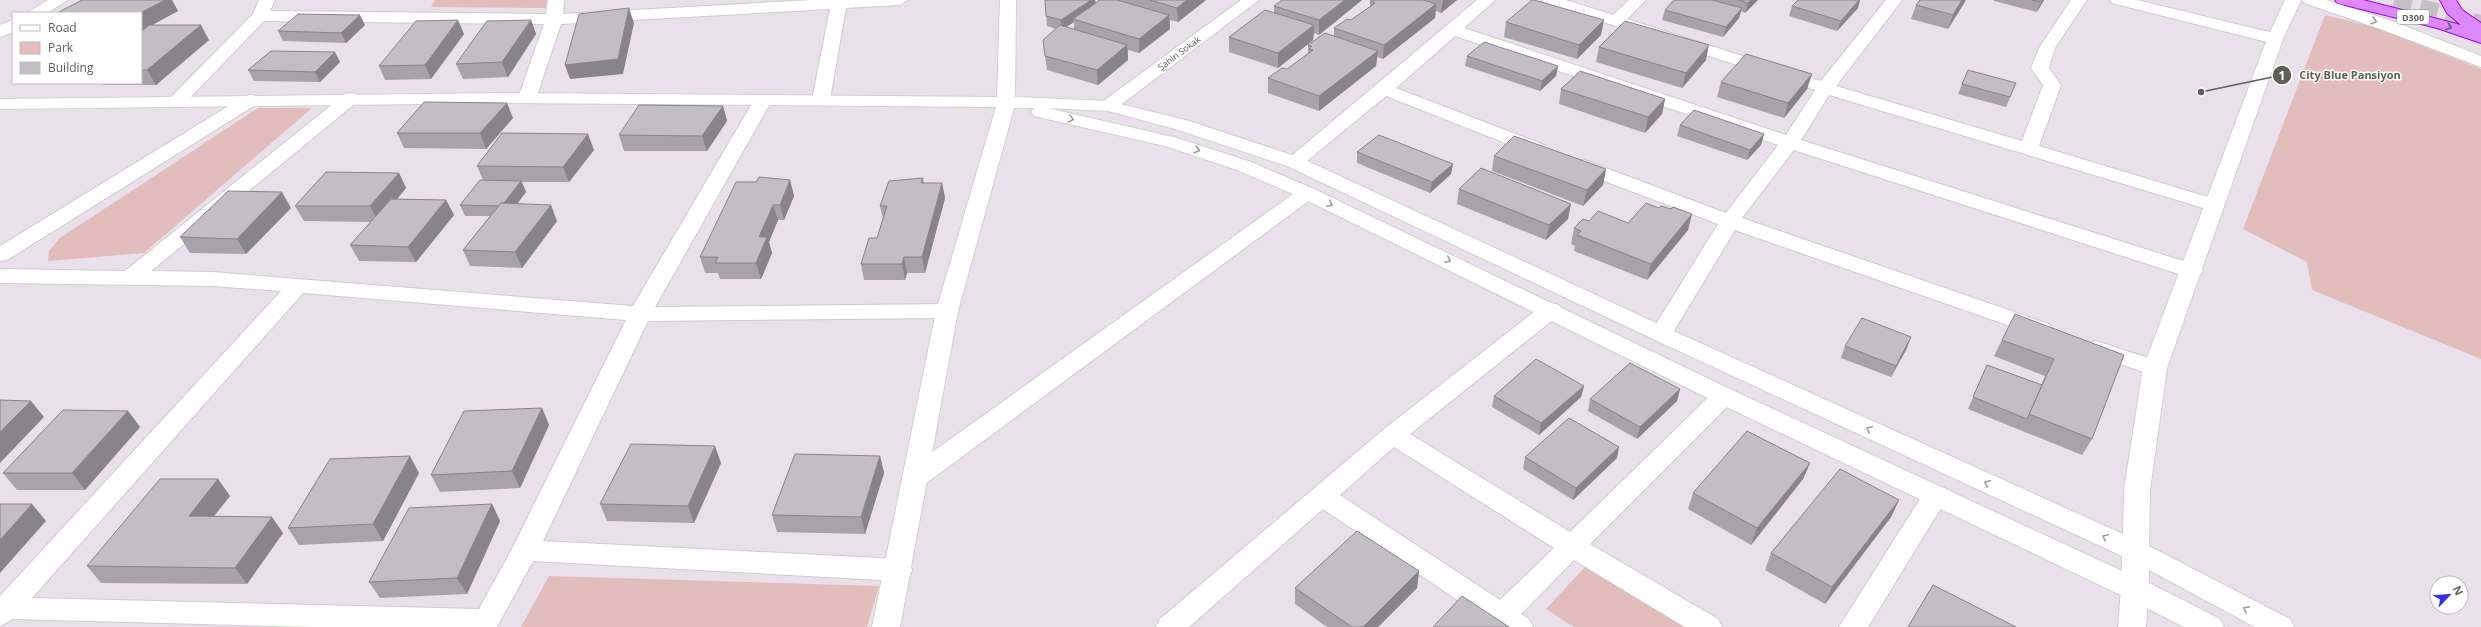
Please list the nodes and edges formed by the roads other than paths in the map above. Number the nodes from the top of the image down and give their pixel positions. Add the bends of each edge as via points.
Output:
1 (60, 0) edge
2 (267, 0) edge
3 (423, 0) edge
4 (556, 0) edge
5 (900, 0) edge
6 (1008, 0) edge
7 (1223, 0) edge
8 (1487, 0) edge
9 (1550, 0) edge
10 (1638, 0) edge
11 (1894, 0) edge
12 (2079, 0) edge
13 (2118, 0) edge
14 (2293, 0) edge
15 (2310, 0) edge
16 (2343, 0) edge
17 (2448, 0) edge
18 (1247, 3) edge
19 (839, 4) junction
20 (649, 7) edge
21 (37, 12) edge
22 (260, 16) junction
23 (399, 16) junction
24 (554, 19) junction
25 (1617, 20) junction
26 (12, 26) edge
27 (1453, 30) junction
28 (2481, 30) edge
29 (0, 32) edge
30 (2481, 38) edge
31 (2275, 39) junction
32 (2481, 62) edge
33 (1824, 88) junction
34 (1384, 89) junction
35 (350, 98) junction
36 (527, 98) junction
37 (821, 99) junction
38 (178, 100) junction
39 (251, 100) junction
40 (763, 100) junction
41 (0, 104) edge
42 (1006, 104) junction
43 (1108, 106) junction
44 (1790, 143) junction
45 (2029, 148) junction
46 (1294, 162) junction
47 (1307, 193) junction
48 (2214, 205) junction
49 (1730, 221) junction
50 (0, 254) edge
51 (2192, 271) junction
52 (9, 276) edge
53 (130, 278) junction
54 (298, 286) junction
55 (0, 288) edge
56 (1551, 310) junction
57 (947, 311) junction
58 (640, 314) junction
59 (1661, 334) junction
60 (2058, 335) edge
61 (2080, 342) edge
62 (2154, 368) junction
63 (1724, 396) junction
64 (1393, 435) junction
65 (916, 477) junction
66 (1936, 494) junction
67 (1321, 495) junction
68 (1572, 546) junction
69 (525, 550) junction
70 (2134, 550) junction
71 (898, 570) junction
72 (2135, 589) junction
73 (2, 610) edge
74 (1511, 621) edge
75 (485, 623) edge
76 (886, 627) edge
77 (1170, 627) edge
78 (1708, 627) edge
79 (1853, 627) edge
80 (2132, 627) edge
81 (2210, 627) edge
82 (2280, 627) edge

1 - 21 street
2 - 22 street
3 - 23 street
4 - 24 street
5 - 19 street
6 - 42 street
7 - 18 street
8 - 27 street
9 - 25 street
10 - 25 street
11 - 33 street
12 - 45 street via 2047,48 2040,68 2052,85
13 - 31 street
14 - 31 street
15 -> 32 street via 2389,26
16 -> 30 highway, D300 via 2443,24
17 - 28 highway via 2463,19
18 - 43 street, Şahin Sokak
19 - 20 street
19 - 37 street
20 - 24 street
22 - 23 street
22 - 38 street
23 - 24 street
24 - 36 street
25 - 33 street
26 - 29 street
27 - 34 street
27 - 44 street
31 - 48 street
33 - 44 street
33 - 45 street
34 - 46 street
34 - 49 street
35 - 36 street
35 - 39 street
35 - 53 street
36 - 40 street
37 - 40 street
37 - 42 street
38 - 39 street
38 - 41 street
39 - 50 street
40 - 58 street
42 - 43 street via 1060,103
42 -> 47 street via 1170,142 1244,166
42 - 57 street
43 - 46 street via 1182,125
44 - 49 street
44 - 51 street
45 - 48 street
46 - 59 street
47 -> 56 street
47 - 65 street
48 - 51 street
49 - 59 street
49 - 60 street
51 - 62 street
52 - 53 street
52 - 55 street
53 - 54 street via 212,279
54 - 58 street
54 - 73 street
56 - 63 street
56 - 64 street
57 - 58 street
57 - 65 street
58 - 69 street
70 -> 59 street
61 - 62 street
62 - 70 street via 2138,490
63 - 66 street
63 - 68 street
64 - 67 street
64 - 68 street
65 - 71 street
66 - 72 street
66 - 79 street
67 - 74 street
67 - 77 street
68 - 74 street
68 - 78 street
69 - 71 street
69 - 75 street
70 - 72 street
82 -> 70 street
71 - 76 street
72 - 80 street
72 - 81 street
73 - 75 street

